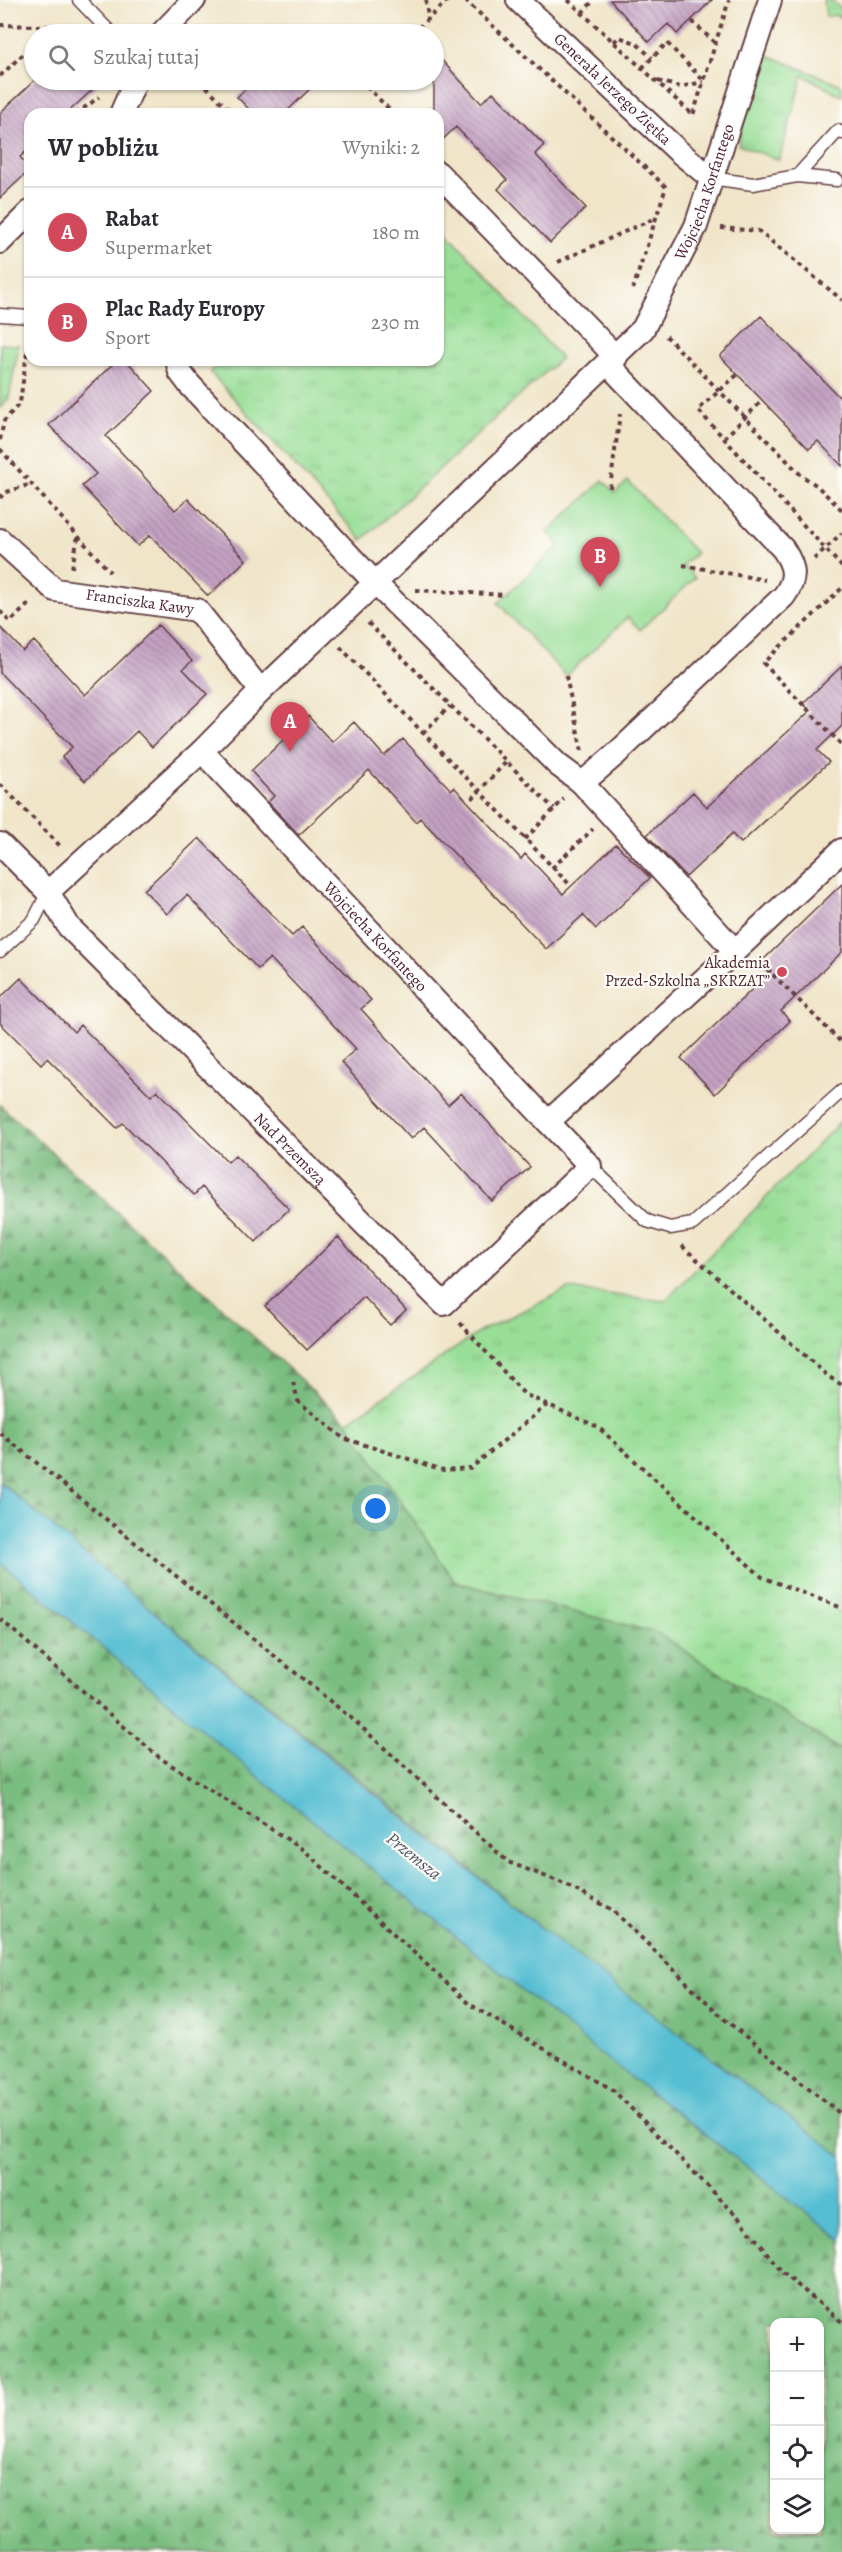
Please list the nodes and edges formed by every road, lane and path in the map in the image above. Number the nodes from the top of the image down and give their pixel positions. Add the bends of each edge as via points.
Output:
1 (79, 0) edge
2 (194, 0) edge
3 (426, 0) edge
4 (448, 0) edge
5 (465, 0) edge
6 (518, 0) edge
7 (568, 0) edge
8 (594, 0) edge
9 (729, 0) edge
10 (770, 0) edge
11 (582, 13) junction
12 (428, 20) junction
13 (692, 21) dead end
14 (102, 24) edge
15 (171, 24) edge
16 (423, 24) edge
17 (0, 25) edge
18 (24, 26) edge
19 (614, 42) junction
20 (716, 44) junction
21 (24, 53) edge
22 (652, 58) junction
23 (642, 68) junction
24 (0, 76) edge
25 (655, 80) junction
26 (704, 81) junction
27 (132, 90) edge
28 (209, 90) edge
29 (371, 90) edge
30 (101, 95) dead end
31 (84, 108) edge
32 (124, 108) edge
33 (226, 108) edge
34 (388, 108) edge
35 (842, 134) edge
36 (797, 176) junction
37 (711, 178) junction
38 (444, 179) edge
39 (837, 180) dead end
40 (24, 218) edge
41 (656, 218) junction
42 (696, 226) junction
43 (0, 242) edge
44 (553, 266) dead end
45 (842, 300) edge
46 (0, 315) edge
47 (24, 317) edge
48 (649, 318) junction
49 (612, 360) junction
50 (25, 366) edge
51 (178, 366) edge
52 (737, 375) dead end
53 (624, 382) junction
54 (719, 391) junction
55 (762, 401) dead end
56 (744, 417) junction
57 (724, 438) junction
58 (0, 440) edge
59 (0, 449) edge
60 (31, 484) junction
61 (610, 488) dead end
62 (0, 498) edge
63 (842, 510) edge
64 (78, 536) junction
65 (0, 540) edge
66 (73, 566) dead end
67 (842, 567) edge
68 (48, 584) junction
69 (375, 584) junction
70 (842, 588) edge
71 (506, 596) dead end
72 (134, 602) junction
73 (351, 607) junction
74 (0, 611) edge
75 (325, 632) junction
76 (566, 676) dead end
77 (261, 691) junction
78 (450, 706) junction
79 (423, 733) junction
80 (842, 744) edge
81 (202, 751) junction
82 (506, 762) junction
83 (584, 780) junction
84 (0, 784) edge
85 (479, 791) junction
86 (472, 799) dead end
87 (554, 809) junction
88 (610, 813) junction
89 (524, 839) junction
90 (0, 844) edge
91 (842, 850) edge
92 (78, 864) junction
93 (552, 868) junction
94 (570, 885) dead end
95 (48, 892) junction
96 (739, 948) junction
97 (0, 951) edge
98 (842, 1043) edge
99 (842, 1091) edge
100 (548, 1122) junction
101 (590, 1166) junction
102 (677, 1242) dead end
103 (444, 1304) junction
104 (293, 1382) dead end
105 (842, 1385) edge
106 (549, 1404) junction
107 (0, 1433) edge
108 (842, 1608) edge
109 (0, 1619) edge
110 (842, 2115) edge
111 (842, 2322) edge

1 - 14 lane
2 - 15 street
3 - 12 path
4 - 12 path
5 - 41 path via 666,187
6 - 37 street, Generała Jerzego Ziętka
7 - 11 path
8 - 11 path
9 - 20 path
10 - 37 street, Wojciecha Korfantego
11 - 19 path
12 - 16 path
13 - 20 path
17 - 18 path
19 - 22 path via 619,37 636,43
19 - 23 path
20 - 26 path
21 - 24 path
22 - 23 path
22 - 26 path via 667,43
23 - 25 path
25 - 26 path via 680,87
25 - 26 path via 693,115
27 - 32 street
28 - 33 path
29 - 34 path
30 - 31 path
35 - 36 lane via 838,131
36 - 37 lane via 753,183
36 - 39 lane
37 - 42 street, Wojciecha Korfantego
38 - 49 street
40 - 43 street
41 - 44 path
41 - 48 path via 630,298
42 - 45 path via 759,231
42 - 48 street, Wojciecha Korfantego
46 - 47 lane
48 - 49 street, Wojciecha Korfantego
48 - 54 path
49 - 53 street
49 - 69 street, Wojciecha Korfantego
50 - 58 path via 20,403 4,421
51 - 69 street via 189,384
52 - 54 path
53 - 61 path
53 - 83 street via 783,549 795,574 784,596
54 - 56 path
54 - 57 path via 698,410
55 - 56 path
56 - 57 path
56 - 63 path via 801,476
57 - 67 path
59 - 60 path
60 - 62 path
60 - 64 path
64 - 66 path
64 - 72 path
65 - 68 street, Franciszka Kawy
68 - 72 street, Franciszka Kawy via 55,590
68 - 74 path via 10,622
69 - 71 path
69 - 73 street, Wojciecha Korfantego
69 - 83 street via 558,765
70 - 80 path via 763,663
72 - 77 street, Franciszka Kawy via 197,610
73 - 75 street, Wojciecha Korfantego
73 - 78 path
75 - 77 street, Wojciecha Korfantego
75 - 79 path
76 - 83 path
77 - 81 street, Wojciecha Korfantego
78 - 79 path
78 - 82 path
79 - 85 path
81 - 92 street, Wojciecha Korfantego
81 - 100 street, Wojciecha Korfantego
82 - 85 path
82 - 87 path
83 - 87 path
83 - 88 street
84 - 92 path
85 - 86 path
85 - 89 path
87 - 89 path
88 - 93 path
88 - 96 street
89 - 93 path
90 - 95 street, Nad Przemszą
91 - 96 street
92 - 95 street, Wojciecha Korfantego
93 - 94 path
95 - 97 lane via 34,920
95 - 103 street, Nad Przemszą via 69,927
96 - 98 path
96 - 100 street
99 - 101 lane via 693,1224 670,1228 647,1221
100 - 101 street, Wojciecha Korfantego
101 - 103 street
102 - 105 path
103 - 106 path via 524,1394
104 - 106 path via 298,1401 342,1438 443,1470 471,1468
106 - 108 path via 598,1427 762,1577
107 - 110 path via 356,1722 508,1862 560,1882 613,1910 723,2018
109 - 111 path via 160,1758 304,1850 469,2004 613,2090 740,2219 783,2273

